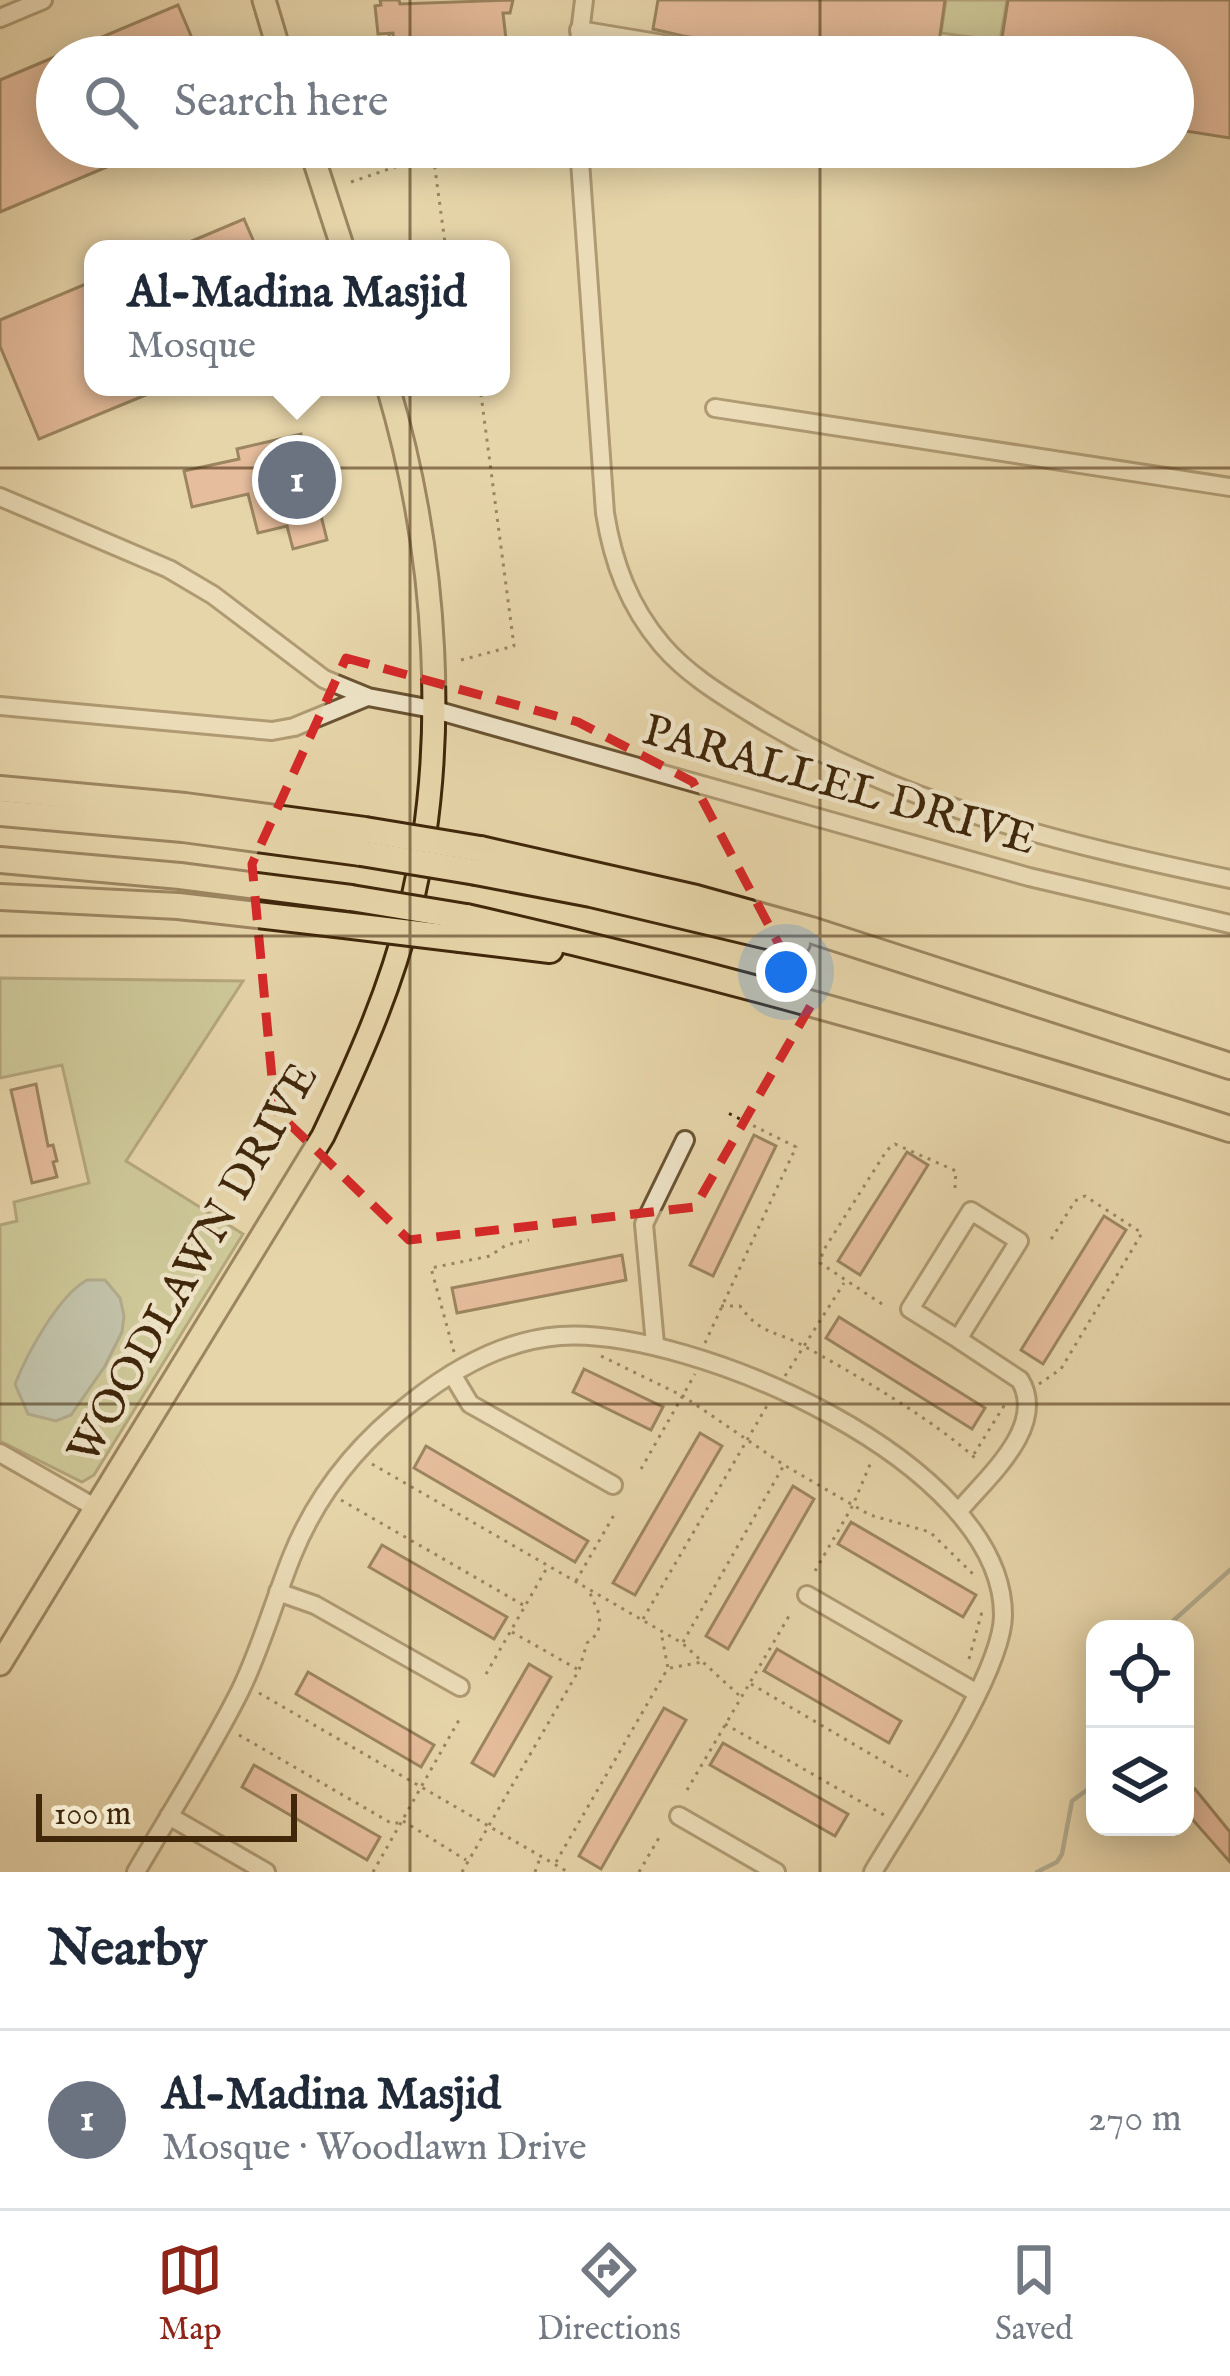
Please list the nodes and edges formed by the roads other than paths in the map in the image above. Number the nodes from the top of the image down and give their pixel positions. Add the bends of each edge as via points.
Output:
1 (43, 0) edge
2 (264, 0) edge
3 (584, 0) edge
4 (0, 18) edge
5 (579, 30) junction
6 (275, 36) edge
7 (579, 36) edge
8 (615, 36) edge
9 (317, 168) edge
10 (581, 168) edge
11 (340, 240) edge
12 (390, 396) edge
13 (715, 408) dead end
14 (1230, 487) edge
15 (0, 497) edge
16 (368, 697) junction
17 (0, 706) edge
18 (432, 709) junction
19 (0, 789) edge
20 (0, 813) edge
21 (363, 841) junction
22 (0, 860) edge
23 (1230, 879) edge
24 (0, 898) edge
25 (1230, 924) edge
26 (463, 928) junction
27 (1230, 1066) edge
28 (1230, 1129) edge
29 (685, 1140) dead end
30 (958, 1339) junction
31 (655, 1344) junction
32 (454, 1367) junction
33 (0, 1454) edge
34 (613, 1485) dead end
35 (97, 1508) junction
36 (958, 1512) junction
37 (278, 1592) junction
38 (807, 1595) dead end
39 (0, 1664) edge
40 (460, 1687) dead end
41 (977, 1693) junction
42 (169, 1816) junction
43 (679, 1816) dead end
44 (136, 1872) edge
45 (266, 1872) edge
46 (776, 1872) edge
47 (873, 1872) edge

1 - 4 street
2 - 6 main road
3 - 5 street
5 - 7 street
5 - 8 street
9 - 11 main road
10 - 23 street via 610,541 629,596 666,650 779,731 927,800 1036,835
12 - 18 main road, WOODLAWN DRIVE via 426,561
13 - 14 street
15 - 16 street, PARALLEL DRIVE via 169,569 324,679
16 - 17 street via 272,731
16 - 18 street, PARALLEL DRIVE
18 - 25 street, PARALLEL DRIVE via 1029,877
18 - 35 main road, WOODLAWN DRIVE via 420,864 360,1057 274,1221
19 - 21 highway via 185,806
20 - 21 highway
21 - 27 highway, bridge via 478,861 1055,1009
22 - 26 highway, bridge via 351,898
24 - 26 highway, bridge
26 - 28 highway via 724,980
29 - 31 street via 644,1224
30 - 30 street via 1019,1241 970,1211 910,1309
30 - 36 street via 1020,1380 1028,1408 1019,1436
31 - 32 street via 544,1338
31 - 36 street via 834,1416
32 - 34 street via 470,1404
32 - 37 street via 340,1471
33 - 35 street
35 - 39 main road, WOODLAWN DRIVE
36 - 41 street via 991,1558 1002,1600 998,1648
37 - 40 street
37 - 42 street via 240,1691
38 - 41 street
41 - 47 street
42 - 44 street
42 - 45 street
43 - 46 street

